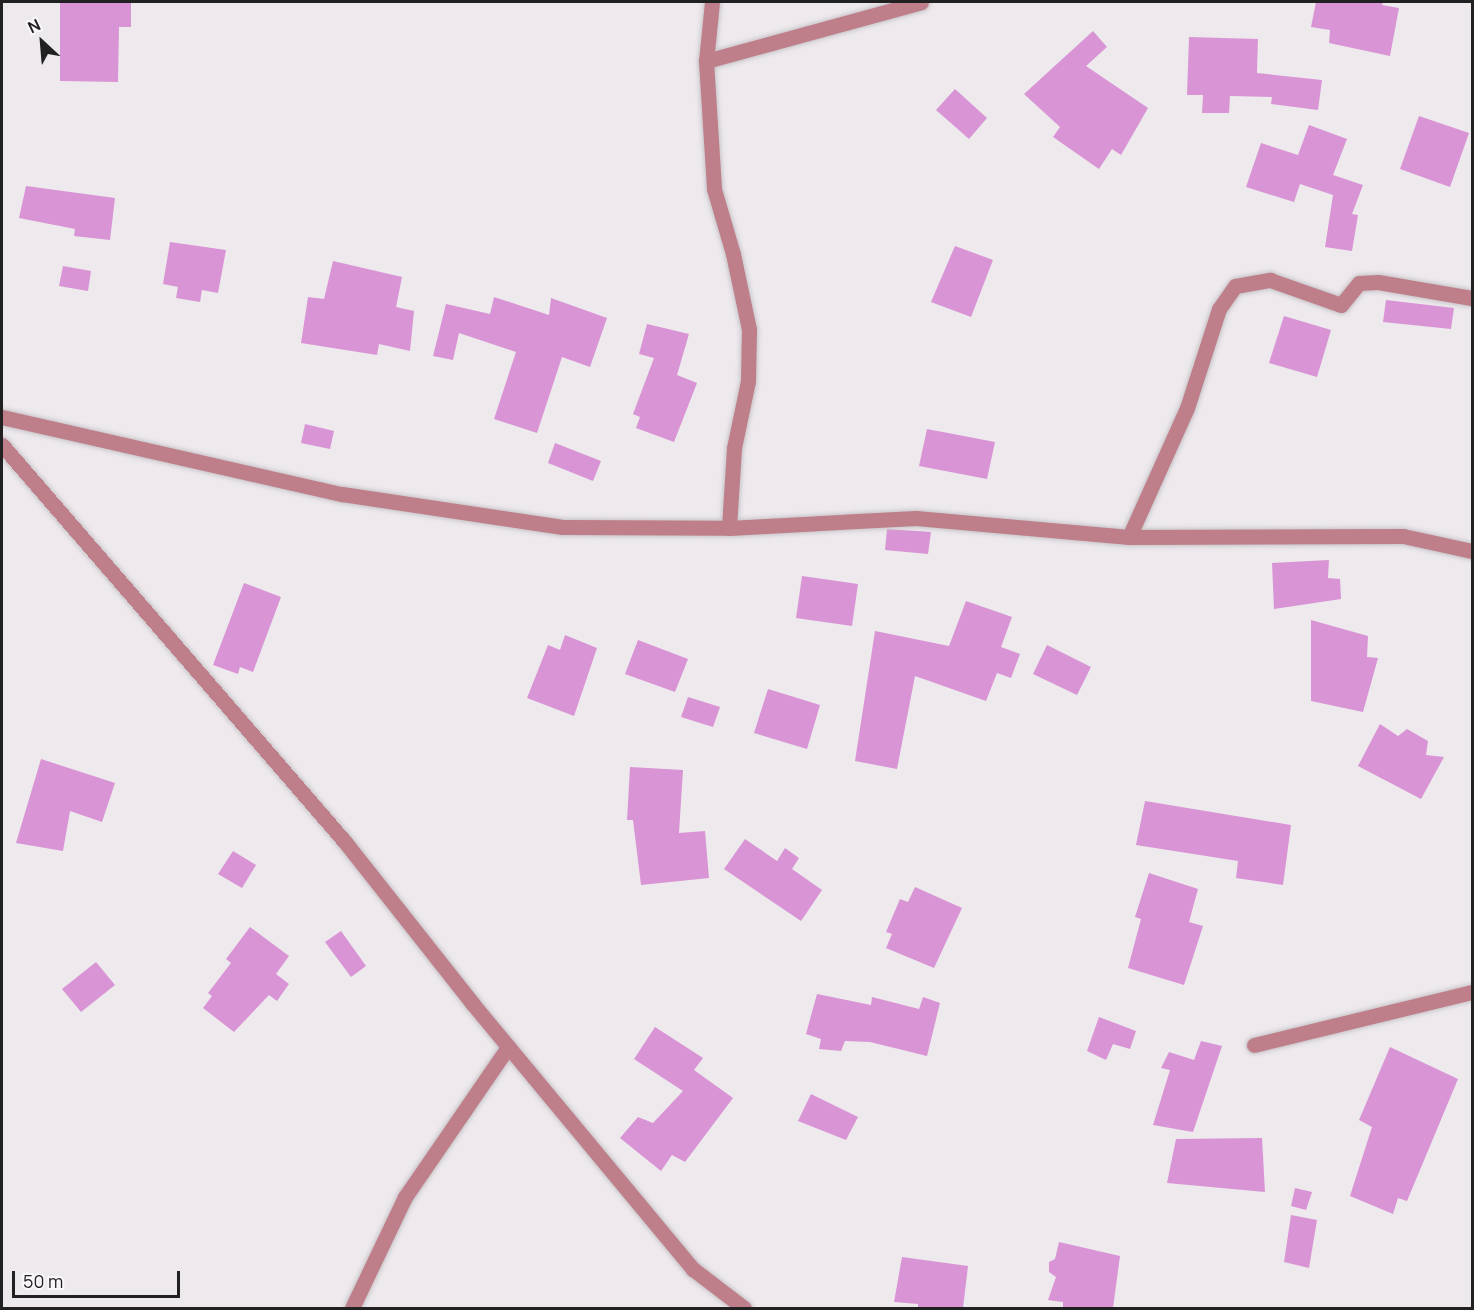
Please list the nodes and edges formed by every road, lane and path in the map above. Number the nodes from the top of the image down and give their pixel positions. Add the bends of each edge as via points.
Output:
1 (712, 2) edge
2 (921, 2) edge
3 (706, 61) junction
4 (1473, 298) edge
5 (2, 417) edge
6 (2, 445) edge
7 (729, 528) junction
8 (1129, 537) junction
9 (1473, 551) edge
10 (1473, 992) edge
11 (1254, 1045) dead end
12 (508, 1047) junction
13 (352, 1308) edge
14 (744, 1308) edge

1 - 3 street
2 - 3 street
3 - 7 street via 714,189 733,254 748,329 748,381 734,448
4 - 8 street via 1378,282 1359,283 1341,305 1270,280 1235,286 1219,309 1187,408
5 - 7 street via 342,494 563,527
6 - 12 street via 345,842
7 - 8 street via 916,518
8 - 9 street via 1403,536
10 - 11 street
12 - 13 street via 405,1197
12 - 14 street via 693,1269

